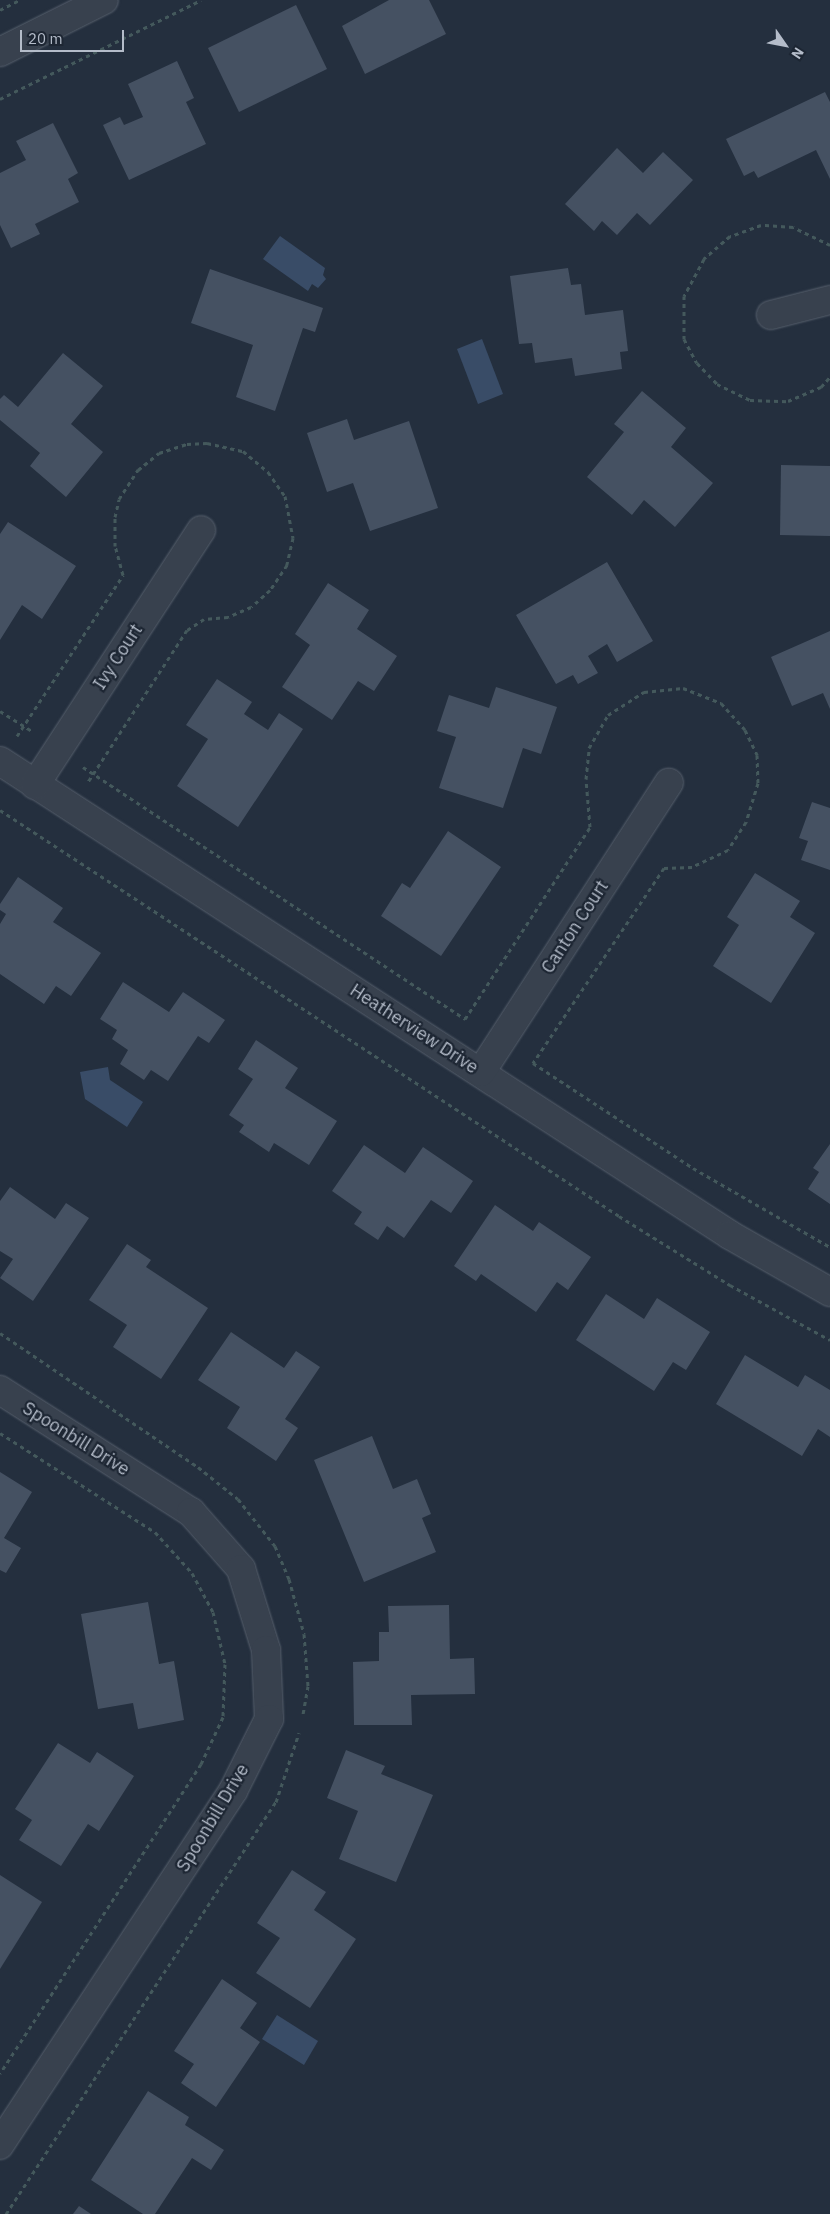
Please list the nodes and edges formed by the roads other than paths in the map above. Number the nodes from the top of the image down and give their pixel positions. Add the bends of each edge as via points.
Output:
1 (104, 0) edge
2 (0, 52) edge
3 (830, 300) edge
4 (771, 315) dead end
5 (201, 530) dead end
6 (0, 761) edge
7 (669, 783) dead end
8 (36, 785) junction
9 (481, 1072) junction
10 (830, 1292) edge
11 (0, 1390) edge
12 (0, 2145) edge

1 - 2 street
3 - 4 street
5 - 8 street, Ivy Court
6 - 8 street, Heatherview Drive
7 - 9 street, Canton Court
8 - 9 street, Heatherview Drive
9 - 10 street, Heatherview Drive via 730,1235
11 - 12 street, Spoonbill Drive via 191,1512 241,1569 266,1650 269,1719 233,1791

